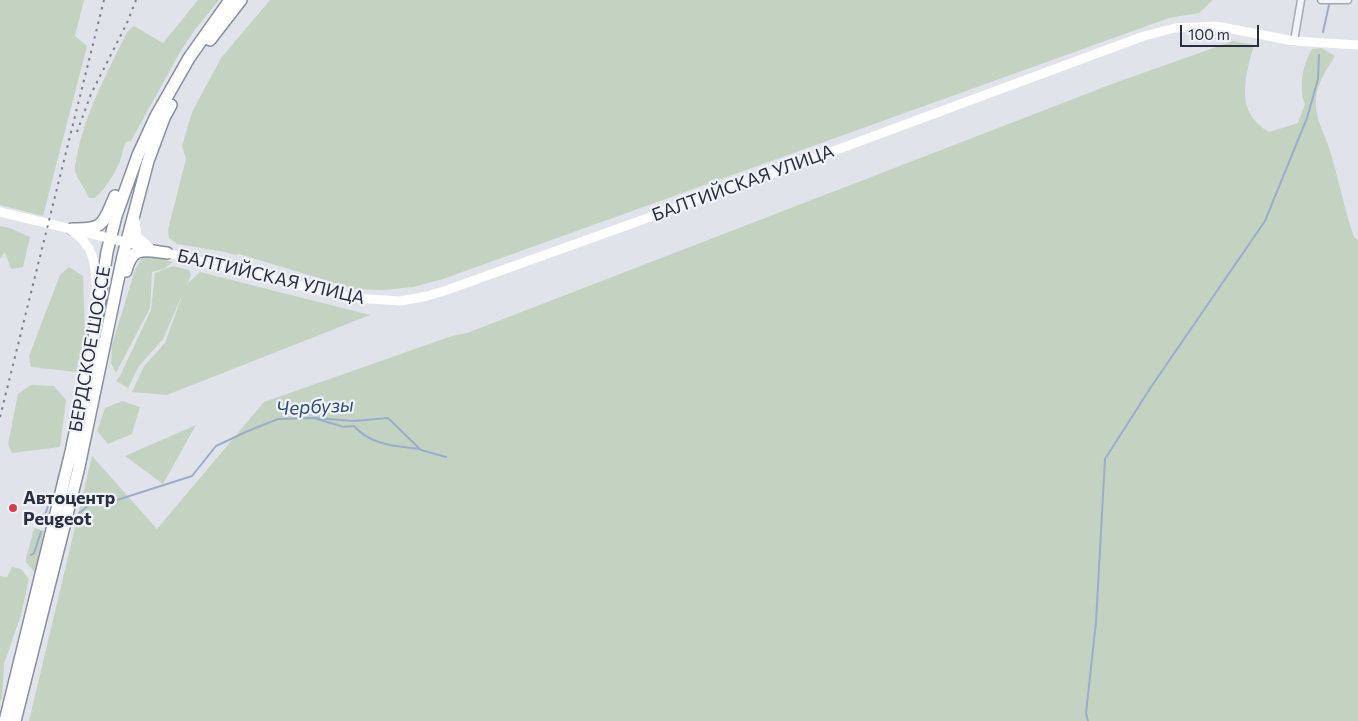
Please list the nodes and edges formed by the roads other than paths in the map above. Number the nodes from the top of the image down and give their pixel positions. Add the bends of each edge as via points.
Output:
1 (230, 0) edge
2 (241, 0) edge
3 (1301, 0) edge
4 (1321, 0) edge
5 (1348, 0) edge
6 (1294, 41) junction
7 (1358, 45) edge
8 (127, 182) junction
9 (0, 212) edge
10 (134, 214) junction
11 (67, 227) junction
12 (110, 237) junction
13 (127, 242) junction
14 (161, 252) junction
15 (99, 307) junction
16 (112, 310) junction
17 (72, 470) junction
18 (5, 721) edge
19 (15, 721) edge

1 - 8 highway, БЕРДСКОЕ ШОССЕ via 173,84
2 - 10 highway, БЕРДСКОЕ ШОССЕ via 194,62 164,118
3 - 6 street
4 - 5 street
6 - 7 main road, БАЛТИЙСКАЯ УЛИЦА
6 - 14 main road, БАЛТИЙСКАЯ УЛИЦА via 1216,26 1175,28 1144,36 822,155 414,299 376,300 338,295
8 - 11 highway via 119,188 100,225 89,229
8 - 12 highway, БЕРДСКОЕ ШОССЕ
9 - 11 main road, БАЛТИЙСКАЯ УЛИЦА
10 - 13 highway, БЕРДСКОЕ ШОССЕ
10 - 14 main road via 137,237
11 - 12 main road, БАЛТИЙСКАЯ УЛИЦА
11 - 15 main road via 91,250
12 - 13 main road, БАЛТИЙСКАЯ УЛИЦА
12 - 15 highway, БЕРДСКОЕ ШОССЕ
13 - 14 main road, БАЛТИЙСКАЯ УЛИЦА
13 - 16 highway, БЕРДСКОЕ ШОССЕ
14 - 16 highway via 145,250 132,255
15 - 17 highway, БЕРДСКОЕ ШОССЕ
16 - 17 highway, БЕРДСКОЕ ШОССЕ
17 - 18 highway, БЕРДСКОЕ ШОССЕ
17 - 19 highway, БЕРДСКОЕ ШОССЕ

